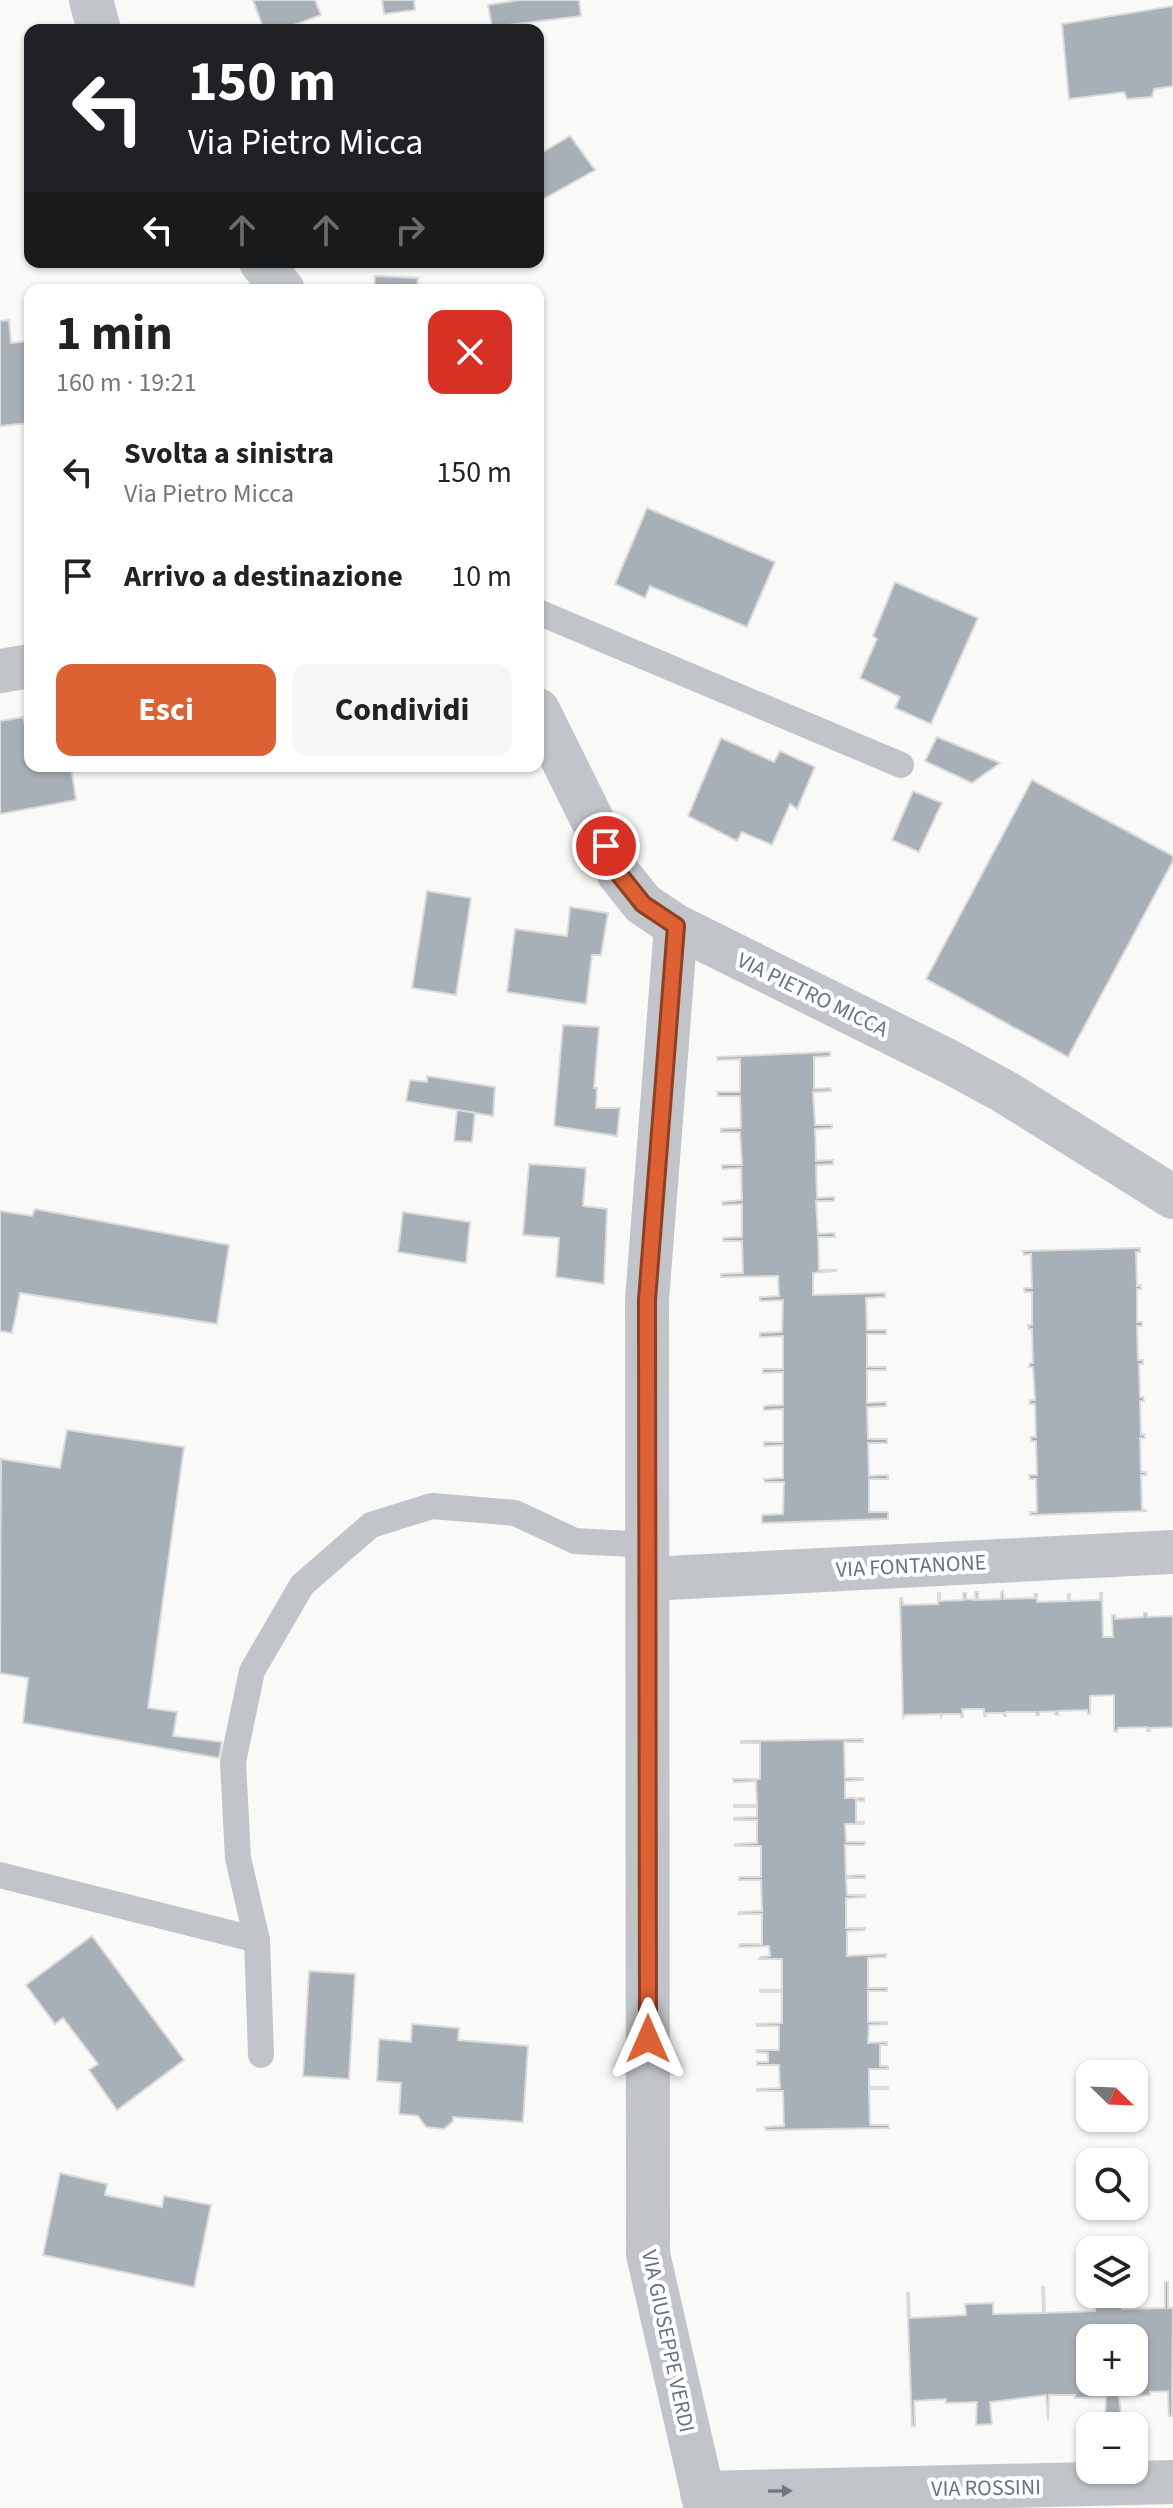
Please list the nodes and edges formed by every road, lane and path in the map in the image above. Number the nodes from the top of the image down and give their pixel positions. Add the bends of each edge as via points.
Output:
1 (91, 0) edge
2 (97, 24) edge
3 (266, 268) edge
4 (278, 284) edge
5 (544, 615) edge
6 (24, 667) edge
7 (0, 671) edge
8 (544, 722) edge
9 (901, 765) dead end
10 (676, 926) junction
11 (1173, 1197) edge
12 (1173, 1552) edge
13 (648, 1562) junction
14 (0, 1875) edge
15 (257, 1940) junction
16 (261, 2055) dead end
17 (1173, 2482) edge
18 (704, 2500) edge

1 - 2 street
3 - 4 street
5 - 9 lane
6 - 7 street
8 - 10 street, VIA PIETRO MICCA via 619,874 643,904
10 - 11 street, VIA PIETRO MICCA via 950,1062
10 - 13 street, VIA GIUSEPPE VERDI via 647,1300
12 - 13 street, VIA FONTANONE
13 - 15 lane via 575,1541 515,1513 432,1506 371,1525 302,1585 252,1671 233,1762 238,1858
13 - 18 street, VIA GIUSEPPE VERDI via 648,2254
14 - 15 lane
15 - 16 lane
18 -> 17 street, VIA ROSSINI

